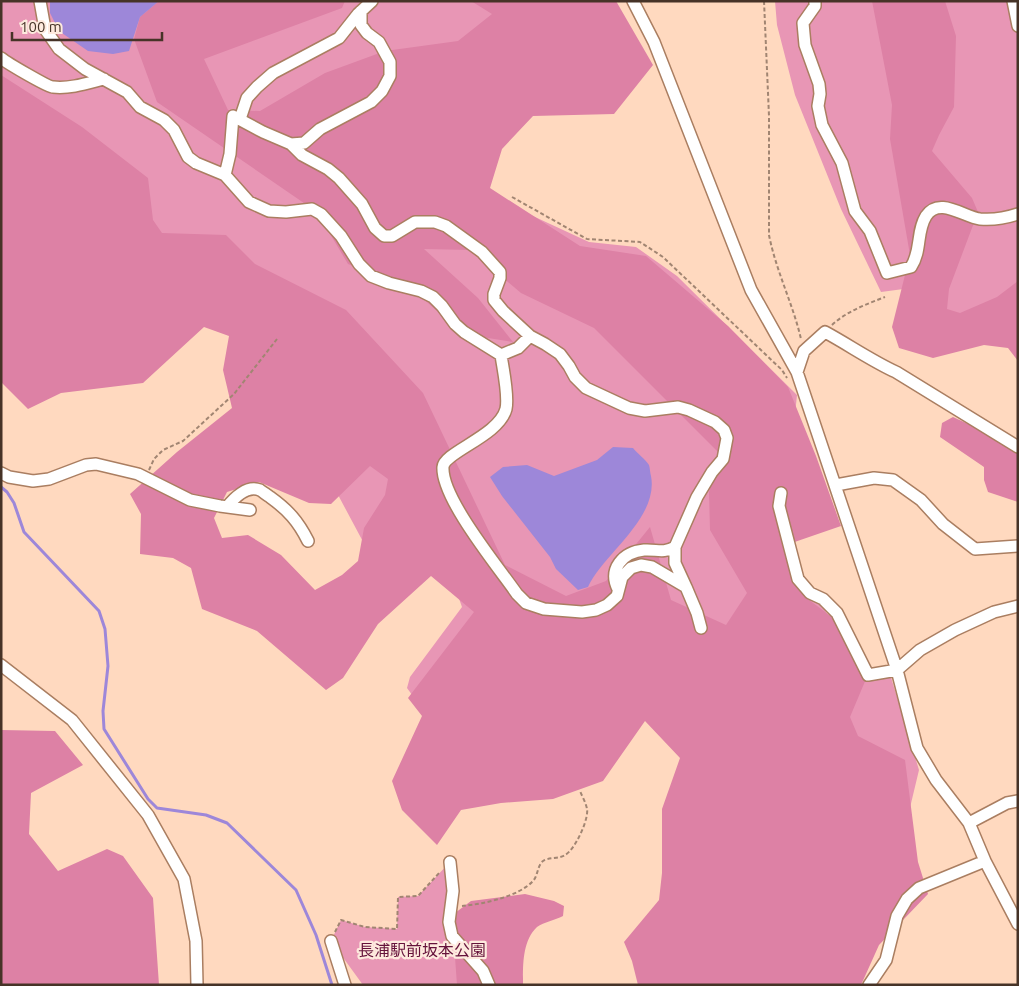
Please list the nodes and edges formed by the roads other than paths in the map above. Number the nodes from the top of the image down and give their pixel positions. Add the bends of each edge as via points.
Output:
1 (40, 1) edge
2 (372, 1) edge
3 (633, 1) edge
4 (815, 1) edge
5 (1013, 1) edge
6 (361, 11) junction
7 (1018, 26) edge
8 (1, 58) edge
9 (104, 79) junction
10 (240, 119) junction
11 (291, 144) junction
12 (225, 175) junction
13 (1018, 214) edge
14 (530, 336) junction
15 (501, 355) junction
16 (797, 372) junction
17 (1018, 447) edge
18 (1, 473) edge
19 (836, 485) junction
20 (781, 493) dead end
21 (227, 507) junction
22 (250, 510) dead end
23 (308, 541) dead end
24 (1018, 546) edge
25 (675, 547) junction
26 (686, 587) junction
27 (618, 589) junction
28 (1017, 603) edge
29 (701, 628) dead end
30 (1, 665) edge
31 (897, 670) junction
32 (1018, 801) edge
33 (969, 823) junction
34 (985, 861) junction
35 (450, 862) road end
36 (1018, 924) edge
37 (331, 941) road end
38 (197, 985) edge
39 (345, 985) edge
40 (489, 985) edge
41 (869, 985) edge

1 - 9 street via 45,29 59,49
2 - 6 street
3 - 16 street via 654,42 751,290
4 - 13 street via 803,23 805,45 819,84 818,106 822,125 842,163 855,211 870,231 887,273 911,267 917,258 922,225 928,214 937,208 951,209 978,219
5 - 7 street
6 - 10 street via 338,38 273,73 257,86 247,98
6 - 11 street via 361,25 379,42 390,62 390,76 371,102 320,129 304,143
8 - 9 street via 51,88
9 - 12 street via 127,92 140,107 164,120 174,130 188,157
10 - 11 street
10 - 12 street via 233,116
11 - 14 street via 302,155 339,178 384,236 392,236 415,222 435,222 446,226 482,252 500,272 494,300
12 - 15 street via 249,202 269,211 312,209 321,214 372,276 433,296 460,328
14 - 15 street via 518,348
14 - 25 street via 560,354 586,388 629,408 645,411 678,407 689,410 724,430 727,438 723,460 697,497
15 - 27 street via 506,409 483,437 447,458 443,465 444,476 452,498 526,602 544,609 582,612 607,605 617,596
16 - 17 street via 804,351 825,332
16 - 19 street
18 - 21 street via 9,478 33,481 96,464 141,476 190,500
19 - 24 street via 874,478 893,480 921,500 943,524 975,549
19 - 31 street
20 - 31 street via 779,506 798,579 837,613 868,675
21 - 22 street
21 - 23 street via 236,496 248,490 259,490 283,506 300,524
25 - 26 street via 675,563
25 - 27 street via 666,552 644,550 631,553 614,571
26 - 27 street via 652,567 641,565 631,568 622,577
26 - 29 street
28 - 31 street via 955,630 920,650
30 - 38 street via 72,720 148,815 184,878 196,941
31 - 33 street via 917,748 936,780
32 - 33 street via 1007,803
33 - 34 street
34 - 36 street
34 - 41 street via 920,888 907,899 897,916 886,960
35 - 40 street via 453,891 449,922 452,936 483,971
37 - 39 street

